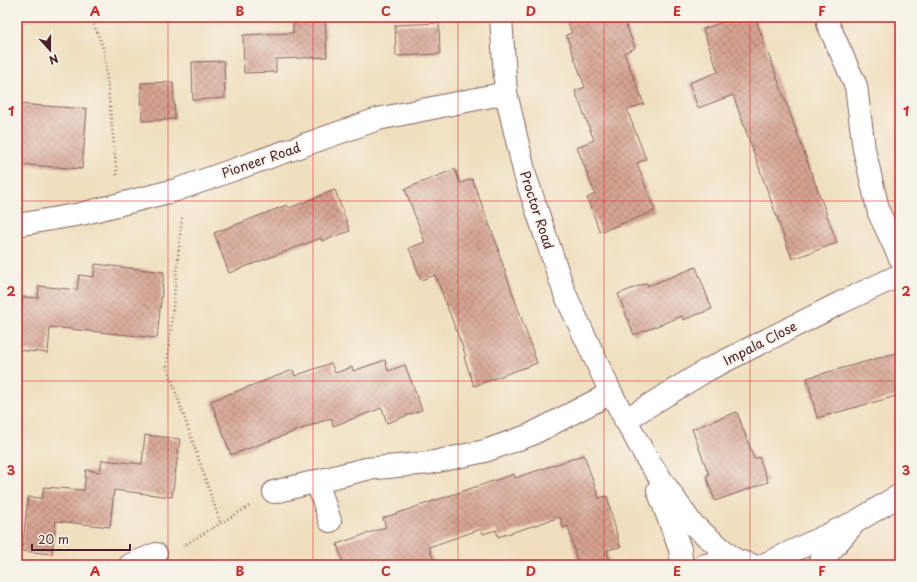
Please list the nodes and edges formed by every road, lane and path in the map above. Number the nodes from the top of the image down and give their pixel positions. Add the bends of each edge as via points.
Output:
1 (91, 17) edge
2 (501, 17) edge
3 (828, 24) dead end
4 (506, 93) junction
5 (176, 190) junction
6 (122, 204) junction
7 (17, 226) edge
8 (900, 258) edge
9 (900, 275) edge
10 (611, 393) junction
11 (625, 420) junction
12 (647, 459) junction
13 (317, 481) junction
14 (274, 492) joint
15 (900, 495) edge
16 (330, 521) dead end
17 (857, 521) junction
18 (220, 522) junction
19 (156, 554) joint
20 (743, 562) edge
21 (130, 565) edge
22 (682, 565) edge
23 (705, 565) edge
24 (762, 565) edge
25 (818, 565) edge

1 - 6 path via 104,50 117,182
2 - 4 street, Proctor Road
3 - 8 street via 856,86 864,149 879,213
4 - 5 street, Pioneer Road via 378,119
4 - 10 street, Proctor Road via 525,175 565,294
5 - 6 street, Pioneer Road
5 - 18 path via 182,213 167,366
6 - 7 street, Pioneer Road
9 - 11 street, Impala Close via 708,370
10 - 11 street, Proctor Road
10 - 13 street via 530,435 485,451 429,463 366,470
11 - 12 street, Proctor Road
12 - 20 street, Proctor Road via 692,524
12 - 22 street, Proctor Road via 680,549
13 - 14 street
13 - 16 street
14 - 18 path
15 - 17 street
17 - 24 street
17 - 25 street
18 - 19 path via 160,560
19 - 21 street
20 - 23 street

